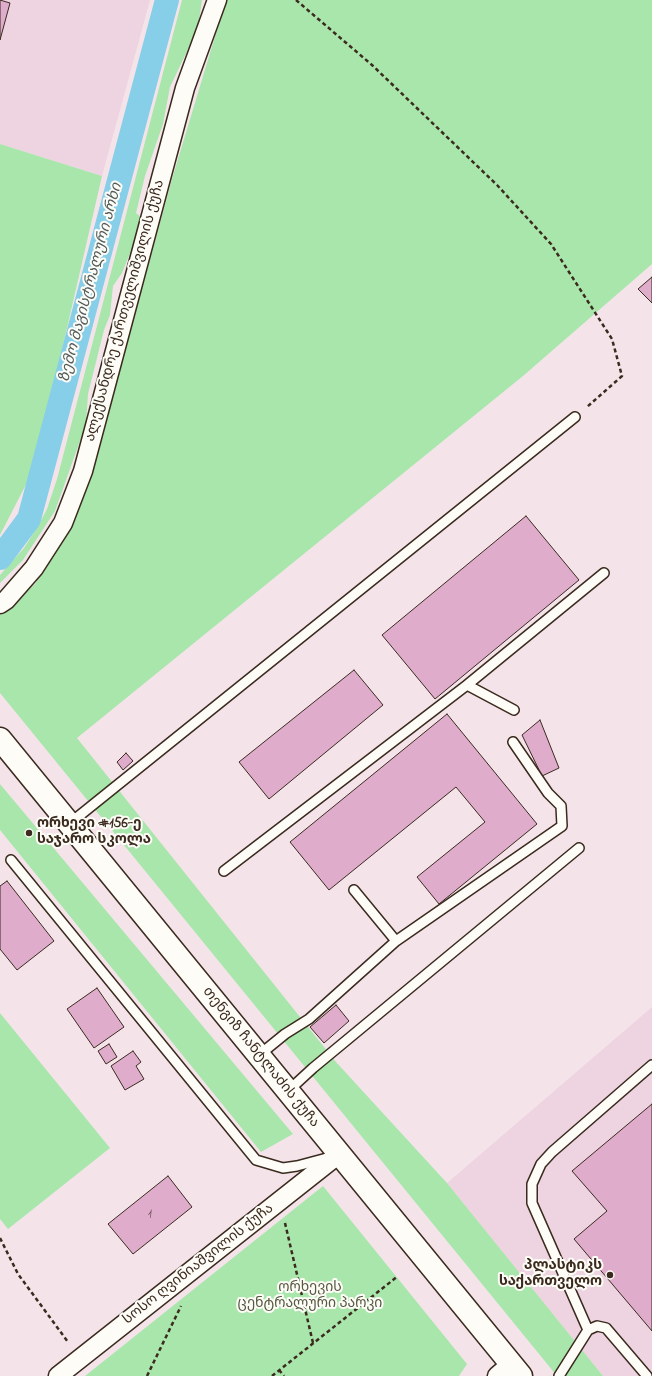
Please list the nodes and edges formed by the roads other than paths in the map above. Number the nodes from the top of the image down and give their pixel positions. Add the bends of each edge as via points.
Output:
1 (217, 0) edge
2 (575, 417) road end
3 (604, 573) dead end
4 (0, 604) edge
5 (467, 685) junction
6 (514, 710) dead end
7 (0, 739) edge
8 (513, 742) dead end
9 (69, 824) junction
10 (579, 848) dead end
11 (11, 860) dead end
12 (224, 871) dead end
13 (354, 890) dead end
14 (396, 941) junction
15 (258, 1056) junction
16 (652, 1065) edge
17 (288, 1091) junction
18 (339, 1154) junction
19 (588, 1330) junction
20 (510, 1372) edge
21 (58, 1376) edge
22 (559, 1376) edge
23 (647, 1376) edge

1 - 4 street, ალექსანდრე ქართველიშვილის ქუჩა via 185,88 83,471 63,524 34,568
2 - 9 lane
3 - 5 lane
5 - 6 lane
5 - 12 lane
7 - 9 street, თენგიზ ჩანტლაძის ქუჩა
8 - 14 lane via 561,806 562,826
9 - 15 street, თენგიზ ჩანტლაძის ქუჩა
10 - 17 lane
11 - 18 lane via 256,1160 282,1168
13 - 14 lane
14 - 15 lane via 309,1019
15 - 17 street, თენგიზ ჩანტლაძის ქუჩა
16 - 19 lane via 552,1152 541,1164 532,1184 532,1203
17 - 18 street, თენგიზ ჩანტლაძის ქუჩა
18 - 20 street, თენგიზ ჩანტლაძის ქუჩა
18 - 21 street, სოსო ღვინიაშვილის ქუჩა
19 - 22 lane
19 - 23 lane via 597,1326 606,1328

